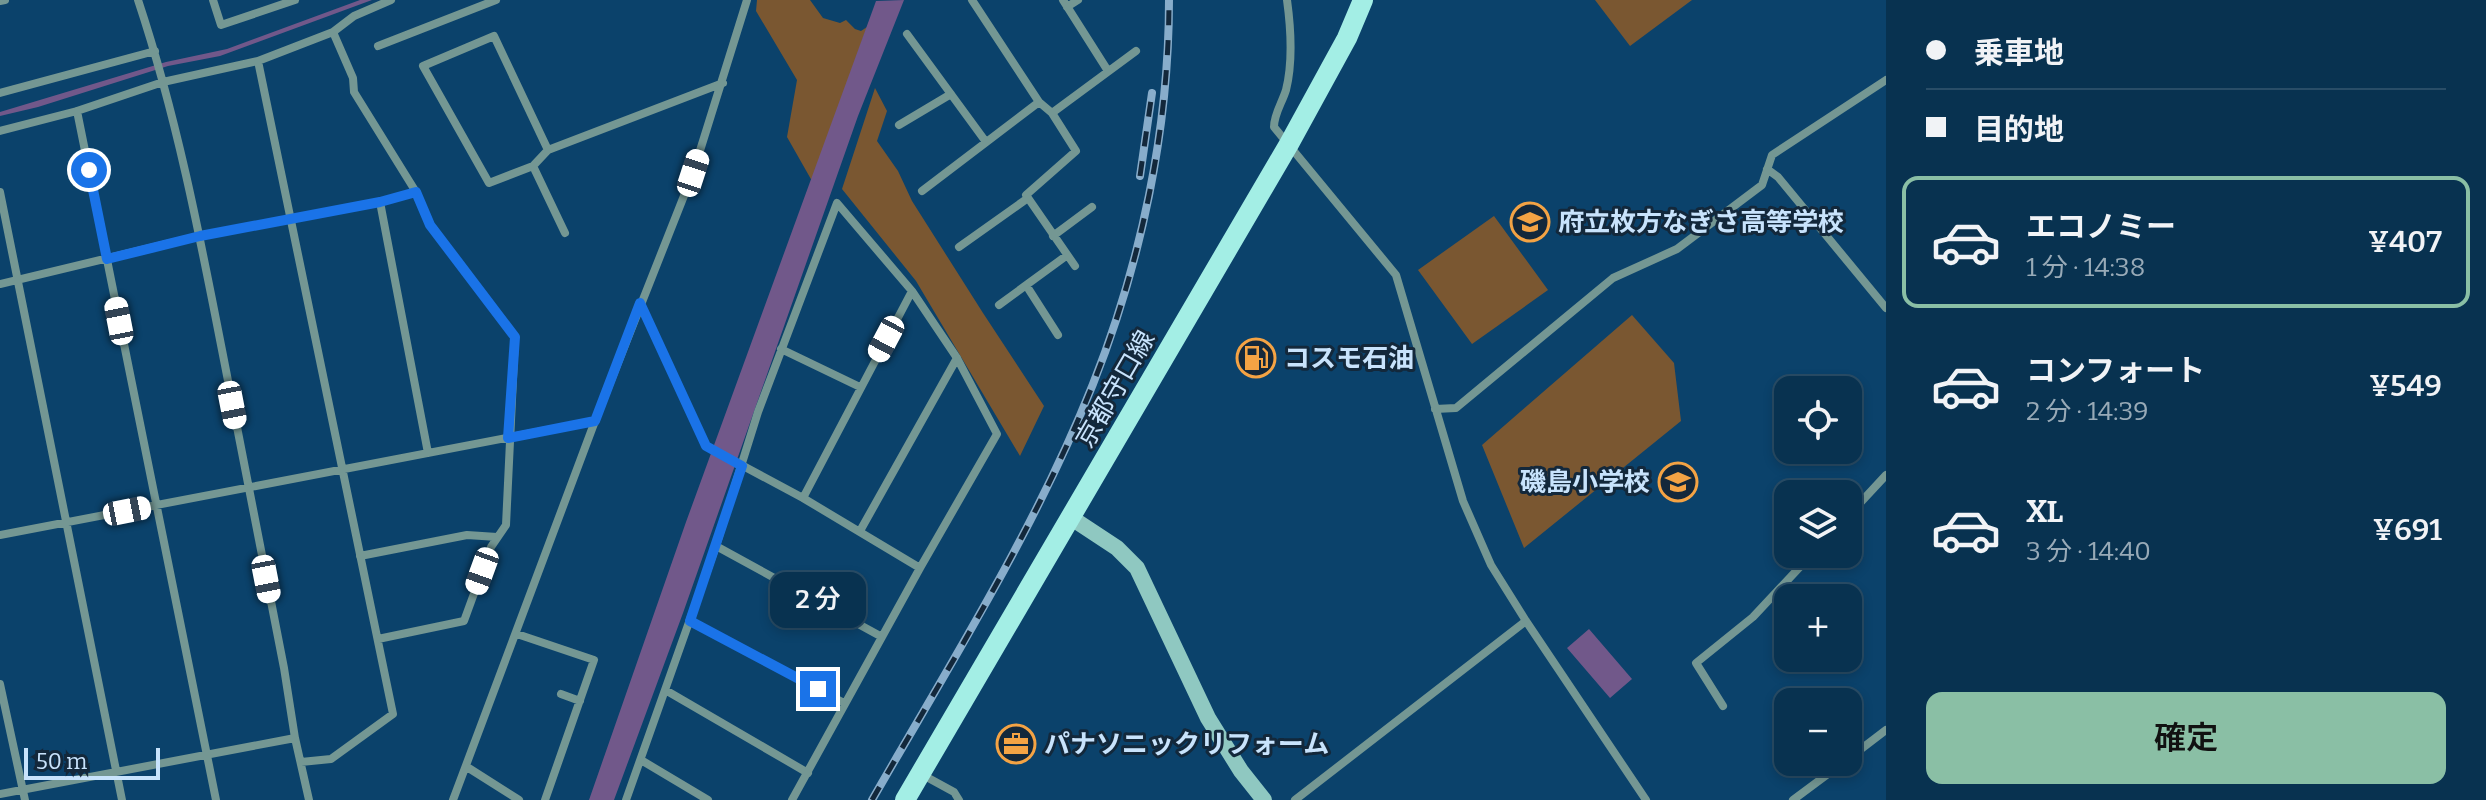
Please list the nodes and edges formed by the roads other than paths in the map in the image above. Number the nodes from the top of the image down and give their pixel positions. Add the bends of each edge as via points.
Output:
1 (138, 0) edge
2 (213, 0) edge
3 (295, 0) edge
4 (391, 0) edge
5 (496, 0) edge
6 (747, 0) edge
7 (972, 0) edge
8 (1078, 0) edge
9 (1287, 0) edge
10 (1363, 0) edge
11 (1065, 4) edge
12 (333, 32) junction
13 (907, 34) dead end
14 (378, 46) dead end
15 (155, 51) junction
16 (1136, 51) dead end
17 (258, 61) junction
18 (1108, 71) junction
19 (1886, 80) edge
20 (163, 82) junction
21 (723, 83) junction
22 (0, 93) edge
23 (951, 94) junction
24 (1039, 102) junction
25 (77, 111) junction
26 (1052, 113) junction
27 (899, 125) dead end
28 (0, 131) edge
29 (986, 142) junction
30 (1289, 144) junction
31 (548, 150) junction
32 (533, 166) junction
33 (1767, 169) junction
34 (922, 191) dead end
35 (0, 192) edge
36 (416, 192) junction
37 (1028, 198) junction
38 (380, 202) junction
39 (1092, 207) dead end
40 (290, 218) junction
41 (565, 233) dead end
42 (200, 236) junction
43 (1053, 236) junction
44 (959, 247) dead end
45 (1066, 256) junction
46 (107, 259) junction
47 (1075, 266) dead end
48 (17, 280) junction
49 (0, 284) edge
50 (1026, 285) junction
51 (912, 291) junction
52 (640, 303) junction
53 (999, 305) dead end
54 (1886, 308) edge
55 (1058, 335) dead end
56 (781, 349) junction
57 (957, 358) junction
58 (860, 387) junction
59 (1435, 409) junction
60 (595, 421) junction
61 (508, 438) junction
62 (428, 453) junction
63 (742, 466) junction
64 (343, 470) junction
65 (1886, 475) edge
66 (249, 489) junction
67 (803, 498) junction
68 (1862, 501) edge
69 (156, 505) junction
70 (1070, 517) junction
71 (67, 522) junction
72 (860, 531) junction
73 (0, 535) edge
74 (497, 537) junction
75 (716, 546) junction
76 (360, 556) junction
77 (920, 568) junction
78 (1799, 568) edge
79 (690, 621) junction
80 (1526, 621) junction
81 (517, 634) junction
82 (882, 637) junction
83 (378, 639) junction
84 (0, 684) edge
85 (667, 691) junction
86 (561, 694) dead end
87 (580, 701) junction
88 (844, 703) junction
89 (1723, 706) dead end
90 (1886, 730) edge
91 (295, 738) junction
92 (1862, 748) edge
93 (206, 754) junction
94 (641, 760) junction
95 (301, 762) junction
96 (467, 767) junction
97 (116, 771) junction
98 (808, 773) junction
99 (920, 774) junction
100 (1825, 776) edge
101 (23, 789) junction
102 (0, 794) edge
103 (25, 800) edge
104 (122, 800) edge
105 (216, 800) edge
106 (309, 800) edge
107 (453, 800) edge
108 (519, 800) edge
109 (545, 800) edge
110 (626, 800) edge
111 (708, 800) edge
112 (792, 800) edge
113 (905, 800) edge
114 (959, 800) edge
115 (1264, 800) edge
116 (1295, 800) edge
117 (1646, 800) edge
118 (1793, 800) edge

1 - 15 street
2 - 3 street via 221,25
4 - 12 street
5 - 14 street
6 - 21 street
7 - 24 street
8 - 11 street
9 - 30 street via 1289,66 1273,123
10 - 30 main road, 京都守口線
11 - 18 street
12 - 17 street
12 - 36 street via 354,92
13 - 23 street
15 - 20 street
15 - 22 street
16 - 18 street
17 - 20 street
17 - 40 street
18 - 26 street
19 - 33 street via 1772,155
20 - 25 street
20 - 42 street
21 - 31 street
21 - 52 street
23 - 27 street
23 - 29 street
24 - 26 street
24 - 29 street
25 - 28 street
25 - 46 street
26 - 37 street via 1076,151
29 - 34 street
30 - 59 street via 1396,275
30 - 70 main road, 京都守口線
31 - 32 street
31 - 32 street via 494,36 423,66 489,183
32 - 41 street
33 - 54 street
33 - 59 street via 1762,185 1677,249 1613,278 1456,408
35 - 48 street
36 - 38 street
36 - 61 street via 430,225 515,337
37 - 43 street
37 - 44 street
38 - 40 street
38 - 62 street
39 - 43 street
40 - 42 street
40 - 64 street
42 - 46 street
42 - 66 street
43 - 45 street
45 - 47 street
45 - 50 street
46 - 48 street
46 - 69 street
48 - 49 street
48 - 71 street
50 - 53 street
50 - 55 street
51 - 56 street via 837,203
51 - 57 street
51 - 58 street
52 - 60 street
52 - 63 street via 706,446
56 - 58 street
56 - 63 street
57 - 72 street
57 - 77 street via 997,434
58 - 67 street
59 - 80 street via 1491,565
60 - 61 street
60 - 81 street
61 - 62 street
61 - 74 street via 506,525
62 - 64 street
63 - 67 street
63 - 75 street
64 - 66 street
64 - 76 street
65 - 68 street
66 - 69 street
66 - 91 street
67 - 72 street
69 - 71 street
69 - 93 street
70 - 99 main road, 京都守口線
70 - 115 street via 1137,568 1208,718
71 - 73 street
71 - 97 street
72 - 77 street
74 - 76 street via 467,535
74 - 83 street via 464,621
75 - 79 street
75 - 82 street
76 - 83 street
77 - 82 street
78 - 89 street via 1753,617 1696,663
79 - 85 street
79 - 88 street
80 - 116 street
80 - 117 street
81 - 87 street via 594,660
81 - 96 street
82 - 88 street
83 - 95 street via 393,714 331,759
84 - 101 street
85 - 94 street
85 - 98 street
86 - 87 street
87 - 109 street
88 - 98 street
90 - 92 street
91 - 93 street
91 - 95 street
93 - 97 street
93 - 105 street
94 - 110 street
94 - 111 street
95 - 106 street
96 - 107 street
96 - 108 street
97 - 101 street
97 - 104 street
98 - 112 street
99 - 113 main road, 京都守口線
99 - 114 street
100 - 118 street
101 - 102 street
101 - 103 street

